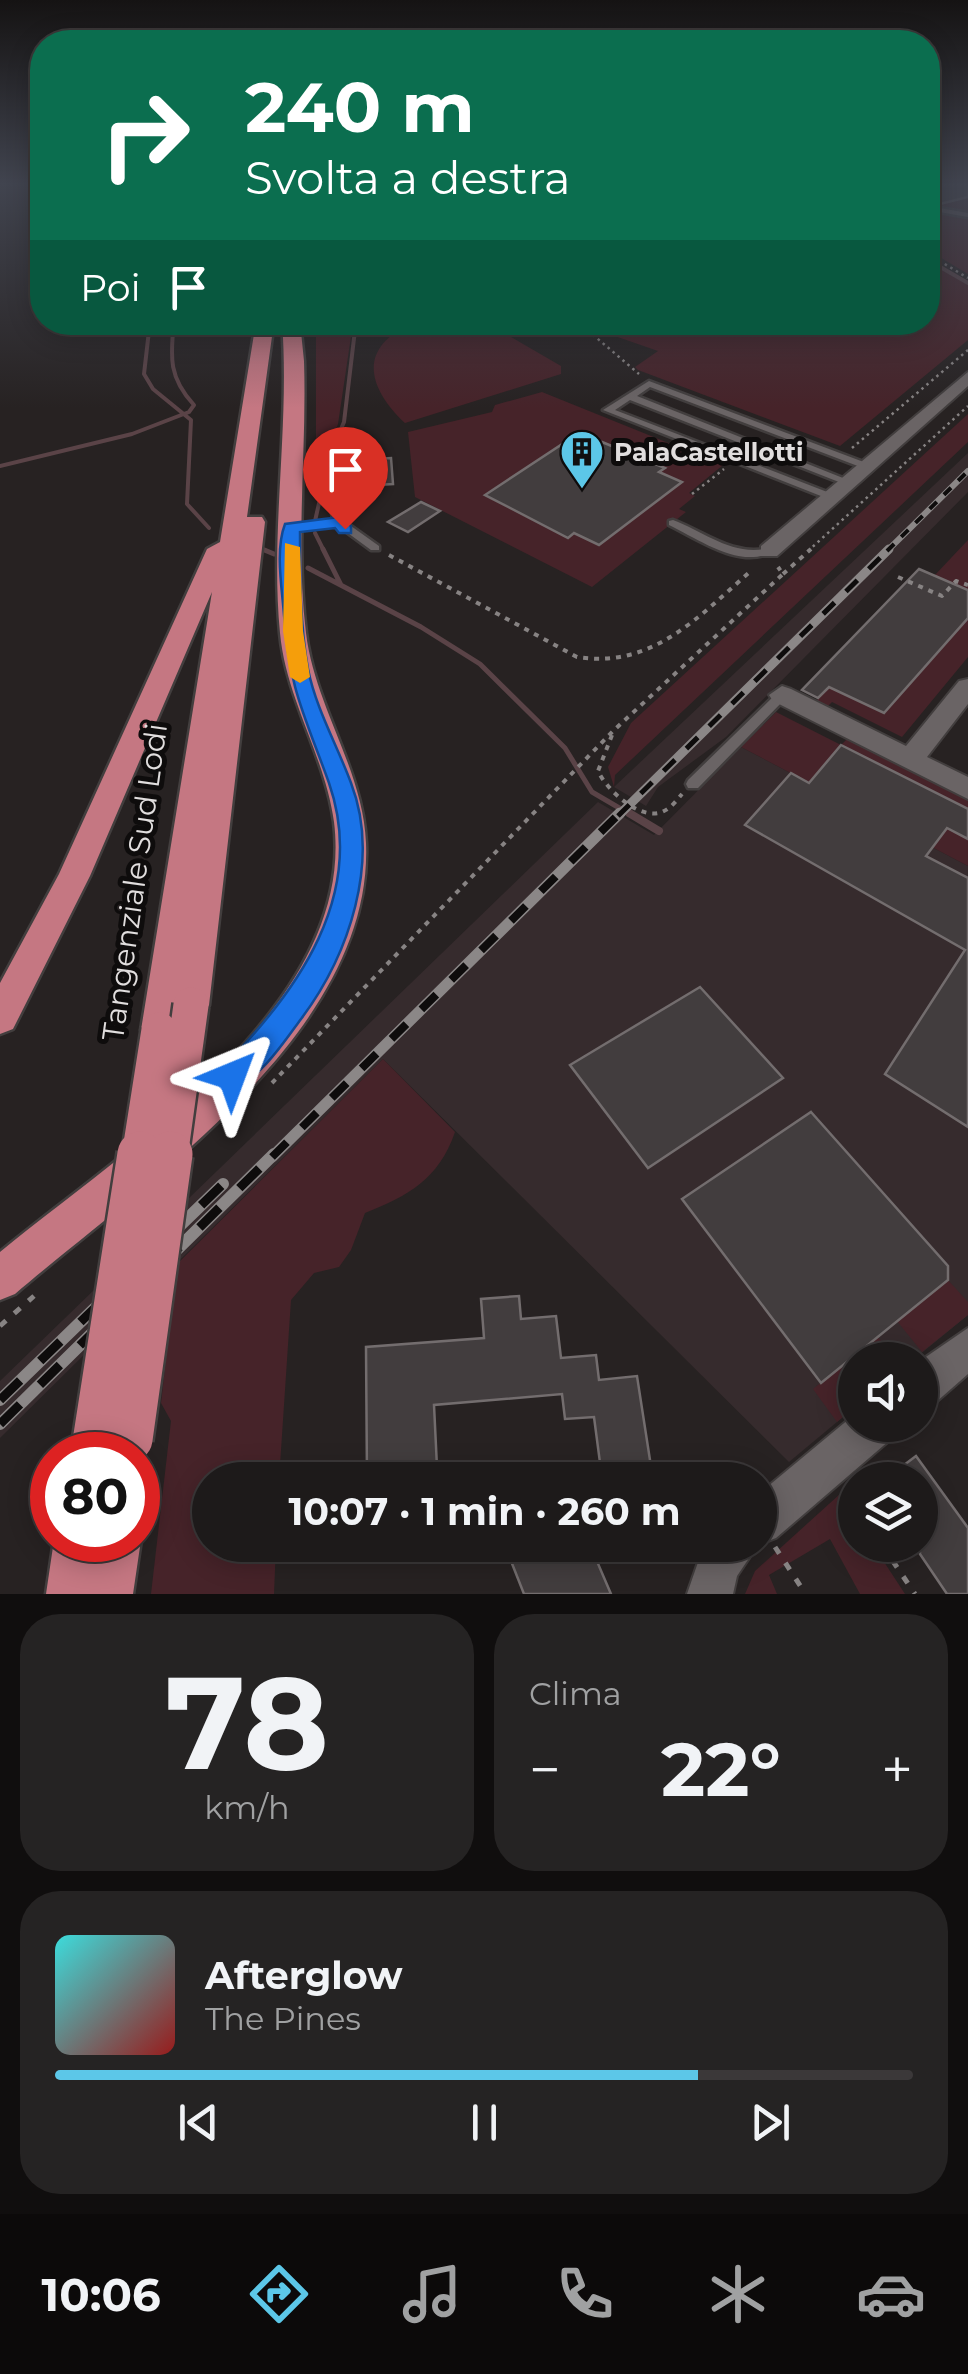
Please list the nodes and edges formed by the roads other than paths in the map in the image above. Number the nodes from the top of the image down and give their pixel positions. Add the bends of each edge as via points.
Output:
1 (262, 335) edge
2 (278, 335) edge
3 (291, 335) edge
4 (968, 377) edge
5 (629, 396) junction
6 (866, 466) junction
7 (348, 468) dead end
8 (848, 482) junction
9 (831, 497) junction
10 (235, 514) junction
11 (339, 522) junction
12 (673, 523) dead end
13 (292, 528) junction
14 (376, 548) road end
15 (770, 551) joint
16 (968, 687) edge
17 (782, 695) joint
18 (910, 760) junction
19 (693, 784) road end
20 (968, 789) edge
21 (0, 1018) edge
22 (175, 1018) junction
23 (0, 1279) edge
24 (968, 1348) edge
25 (938, 1373) edge
26 (118, 1432) edge
27 (857, 1442) edge
28 (777, 1514) edge
29 (76, 1562) edge
30 (113, 1562) edge
31 (720, 1562) edge
32 (71, 1594) edge
33 (108, 1594) edge
34 (710, 1594) edge

1 - 10 highway, Tangenziale Sud Lodi
2 - 22 highway, Tangenziale Sud Lodi
3 - 13 highway
4 - 6 street
5 - 6 lane via 649,384
5 - 8 lane
5 - 9 lane via 608,410
6 - 8 street
7 - 11 lane via 336,506
8 - 9 street
9 - 15 street
10 - 21 highway via 74,876
10 - 22 highway, Tangenziale Sud Lodi
11 - 13 lane
11 - 14 lane
12 - 15 lane via 740,552
13 - 23 highway via 298,668 350,822 352,862 330,942 311,986 211,1098
16 - 18 street
17 - 18 street
17 - 19 lane
18 - 20 street
22 - 26 highway, Tangenziale Sud Lodi, bridge
24 - 25 street
27 - 28 street
29 - 32 highway
30 - 33 highway
31 - 34 street

